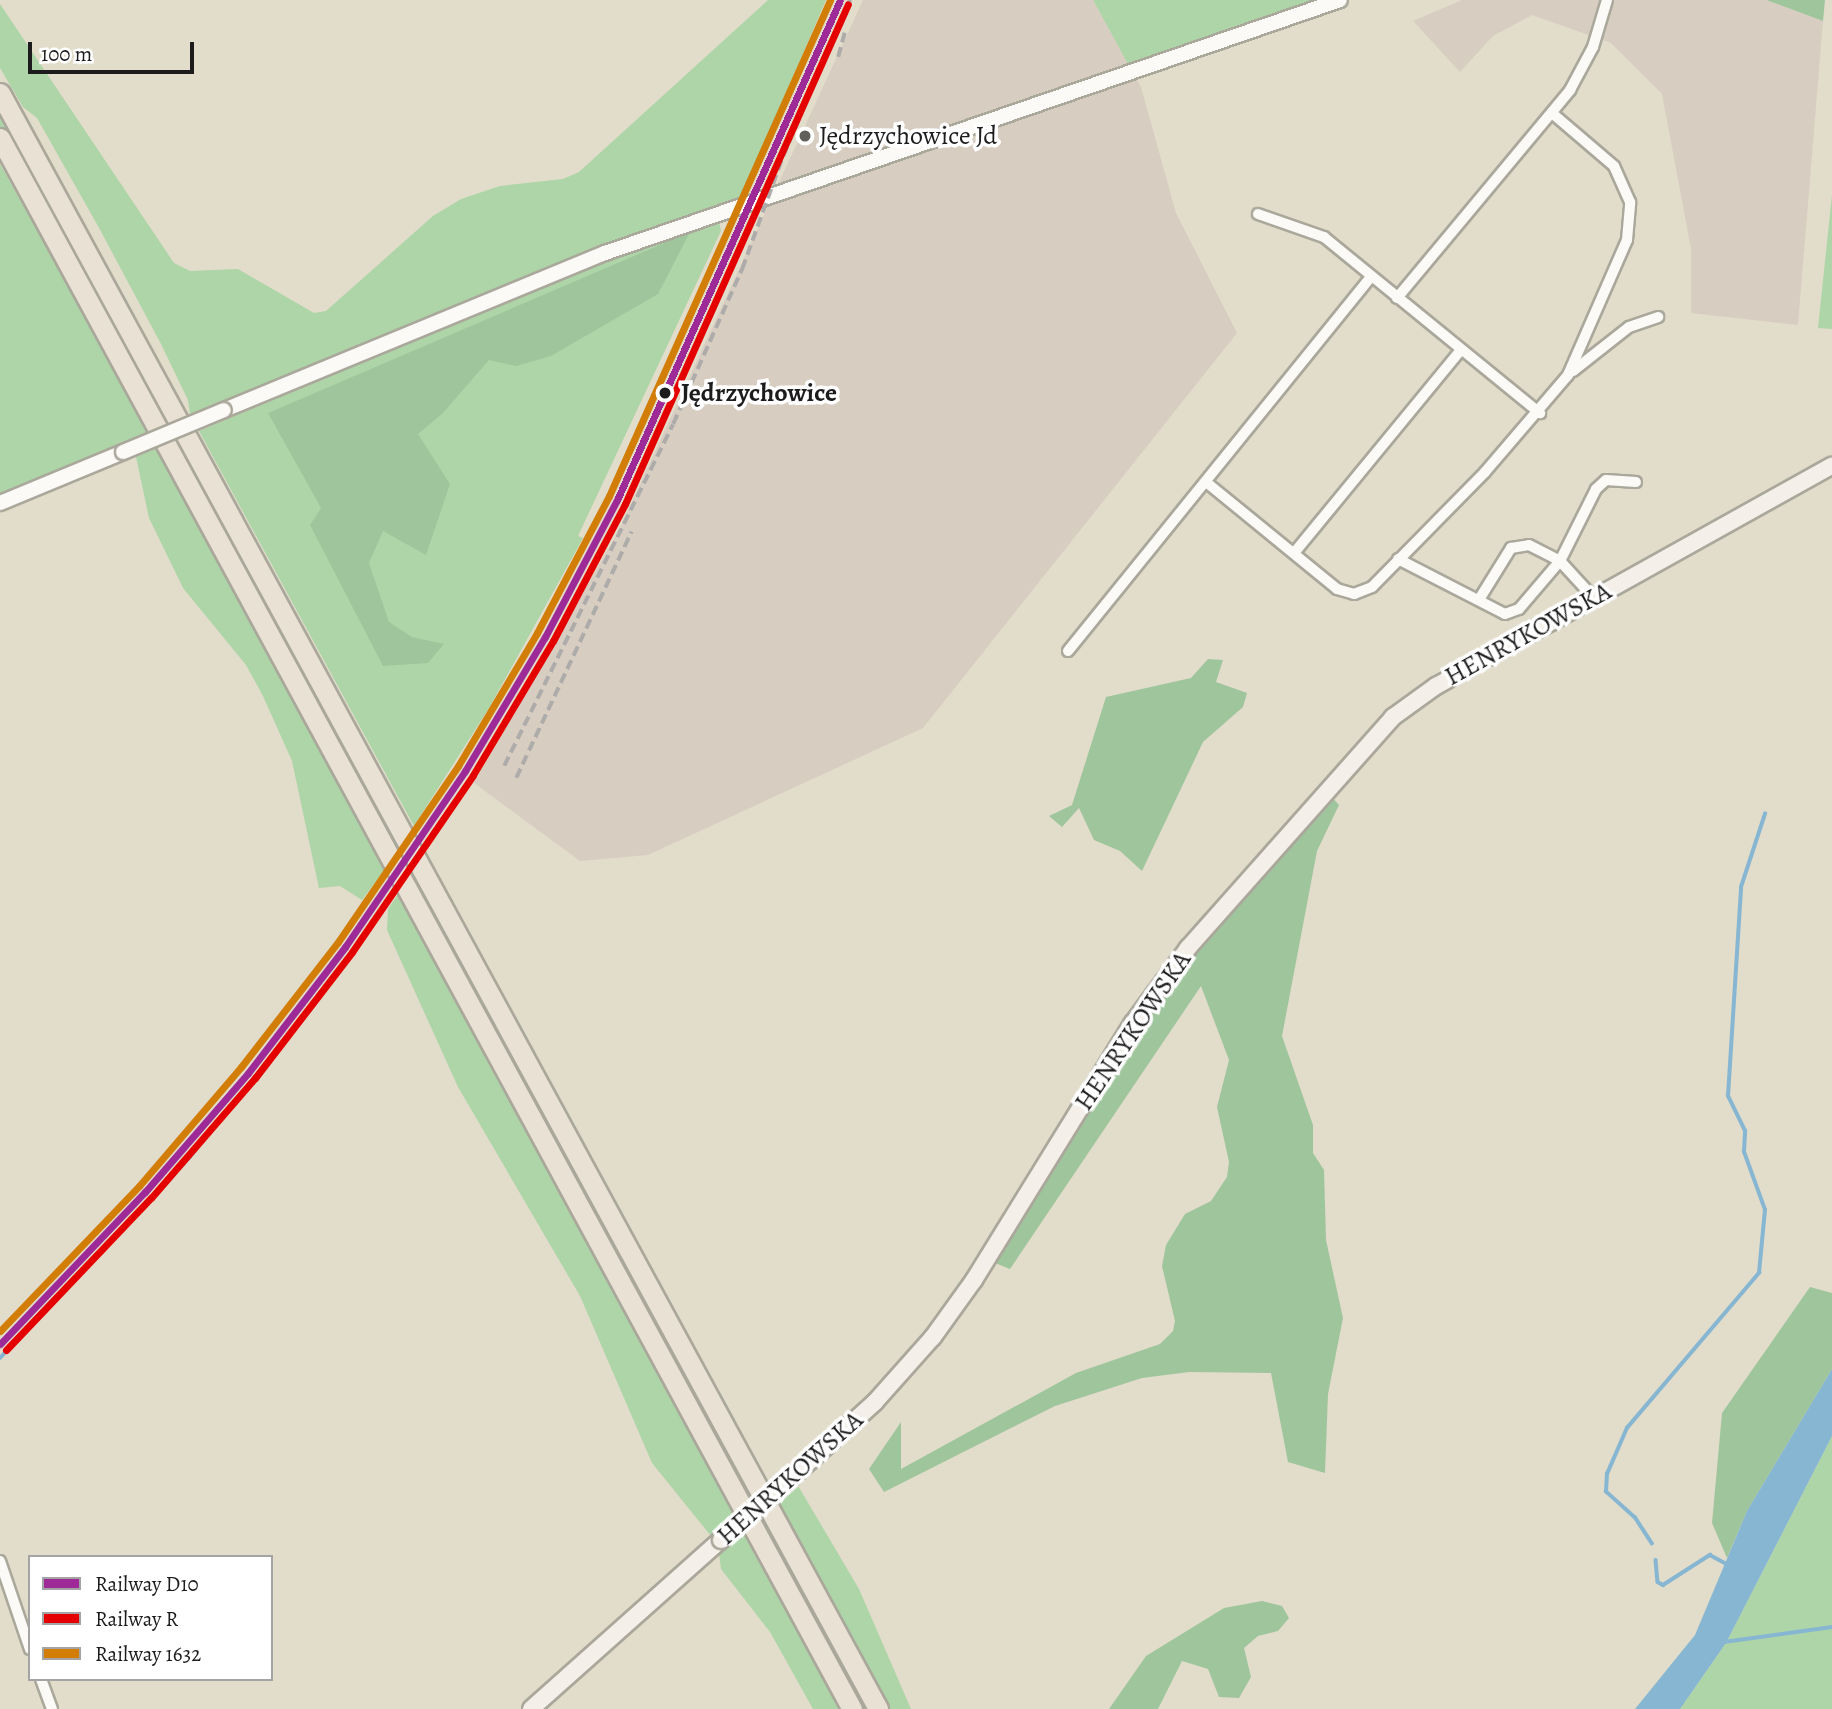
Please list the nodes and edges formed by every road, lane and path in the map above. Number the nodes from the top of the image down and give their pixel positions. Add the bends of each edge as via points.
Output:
1 (1340, 0) edge
2 (1607, 0) edge
3 (0, 93) edge
4 (1552, 113) junction
5 (0, 138) edge
6 (0, 157) edge
7 (44, 213) junction
8 (1258, 214) dead end
9 (1371, 277) junction
10 (1397, 298) junction
11 (1658, 317) dead end
12 (1460, 351) junction
13 (1569, 375) junction
14 (1540, 413) junction
15 (1832, 466) edge
16 (1206, 482) junction
17 (1636, 482) dead end
18 (0, 503) edge
19 (1294, 554) junction
20 (1398, 559) junction
21 (1560, 561) junction
22 (1593, 597) junction
23 (1480, 598) junction
24 (1068, 651) dead end
25 (0, 1561) edge
26 (28, 1643) edge
27 (42, 1681) edge
28 (52, 1709) edge
29 (531, 1709) edge
30 (852, 1709) edge
31 (878, 1709) edge

1 - 18 street, bridge via 605,253
2 - 4 street via 1583,69
3 - 31 highway
4 - 10 street
4 - 13 street via 1614,166 1630,202 1627,240
5 - 7 highway
6 - 7 highway
7 - 30 highway
8 - 9 street via 1324,237
9 - 10 street
9 - 16 street
10 - 12 street
11 - 13 street via 1611,338
12 - 14 street
12 - 19 street
13 - 14 street
14 - 20 street
15 - 22 main road, HENRYKOWSKA
16 - 19 street
16 - 24 street
17 - 21 street via 1606,480 1596,489
19 - 20 street via 1337,589 1354,594 1372,587
20 - 23 street
21 - 22 street
21 - 23 street via 1512,613 1500,612
21 - 23 street via 1540,548 1520,543 1511,548
22 - 29 main road, HENRYKOWSKA, bridge via 1436,686 1393,717 1188,948 1133,1023 974,1280 933,1337 875,1402
25 - 26 street
27 - 28 street

